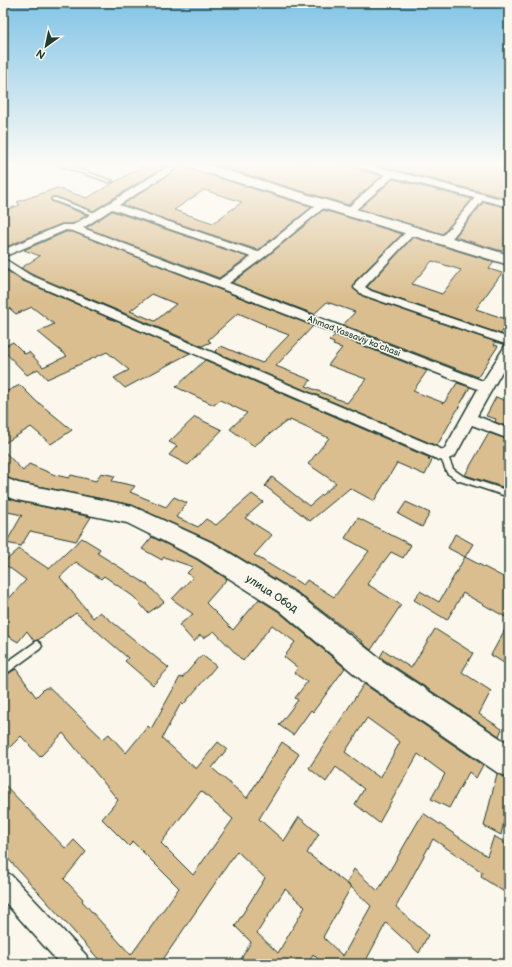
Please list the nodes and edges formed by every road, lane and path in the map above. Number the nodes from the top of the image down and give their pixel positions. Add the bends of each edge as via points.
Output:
1 (79, 208) edge
2 (108, 208) edge
3 (118, 208) edge
4 (318, 208) edge
5 (336, 208) edge
6 (352, 208) edge
7 (471, 208) edge
8 (348, 212) junction
9 (97, 215) junction
10 (75, 228) junction
11 (412, 231) junction
12 (444, 241) junction
13 (3, 254) edge
14 (259, 256) junction
15 (509, 260) edge
16 (3, 261) edge
17 (221, 284) junction
18 (509, 342) edge
19 (509, 349) edge
20 (486, 387) junction
21 (468, 418) junction
22 (509, 434) edge
23 (444, 456) junction
24 (3, 486) edge
25 (509, 494) edge
26 (37, 646) dead end
27 (3, 671) edge
28 (509, 762) edge
29 (3, 883) edge
30 (76, 964) edge

1 - 9 lane
2 - 9 street
3 - 14 street
4 - 14 street
5 - 8 street
6 - 8 street
7 - 12 street
8 - 11 street
9 - 10 street
10 - 13 street via 65,227
10 - 17 street, Ahmad Yassaviy koʻchasi
11 - 12 street
11 - 18 street via 359,288
12 - 15 street
14 - 17 street
16 - 23 street via 26,277
17 - 20 street, Ahmad Yassaviy koʻchasi
19 - 20 street
20 - 21 street
21 - 22 street
21 - 23 street via 450,452
23 - 25 lane via 450,471 460,478
24 - 28 street, улица Обод via 132,515 206,551 288,602 374,672
26 - 27 lane
29 - 30 street

